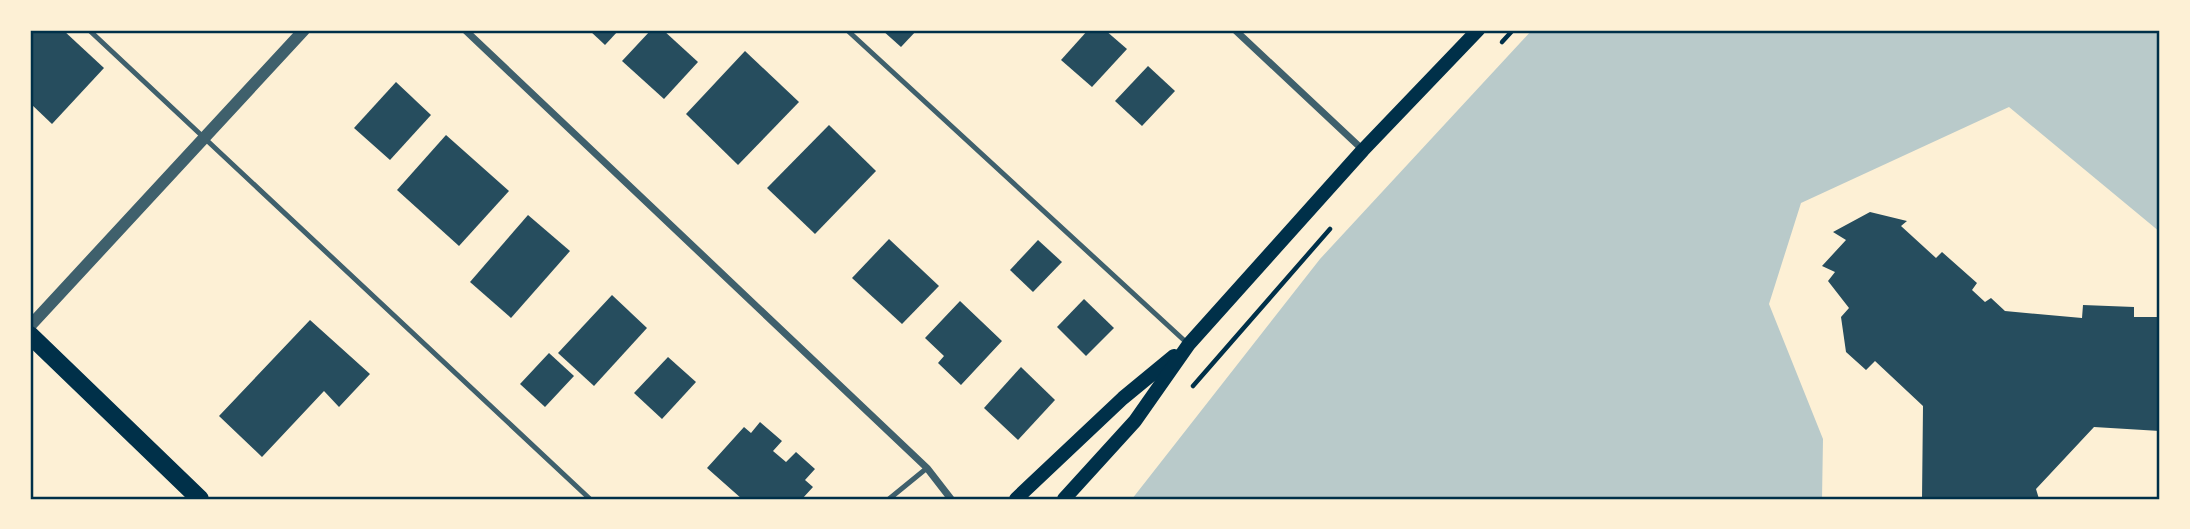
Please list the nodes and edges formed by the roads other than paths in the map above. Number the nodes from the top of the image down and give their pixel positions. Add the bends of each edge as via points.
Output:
1 (89, 30) edge
2 (304, 30) edge
3 (465, 30) edge
4 (847, 30) edge
5 (1236, 30) edge
6 (1478, 30) edge
7 (203, 138) junction
8 (1363, 150) junction
9 (30, 326) edge
10 (30, 335) edge
11 (1189, 344) junction
12 (927, 468) junction
13 (200, 499) edge
14 (590, 499) edge
15 (889, 499) edge
16 (951, 499) edge
17 (1016, 499) edge
18 (1064, 499) edge

1 - 7 lane
2 - 7 street
3 - 12 street
4 - 11 lane
5 - 8 street
6 - 8 main road
7 - 9 street
7 - 14 lane
8 - 11 main road
10 - 13 main road
11 - 17 main road via 1123,398
11 - 18 main road via 1135,421
12 - 15 lane
12 - 16 street

